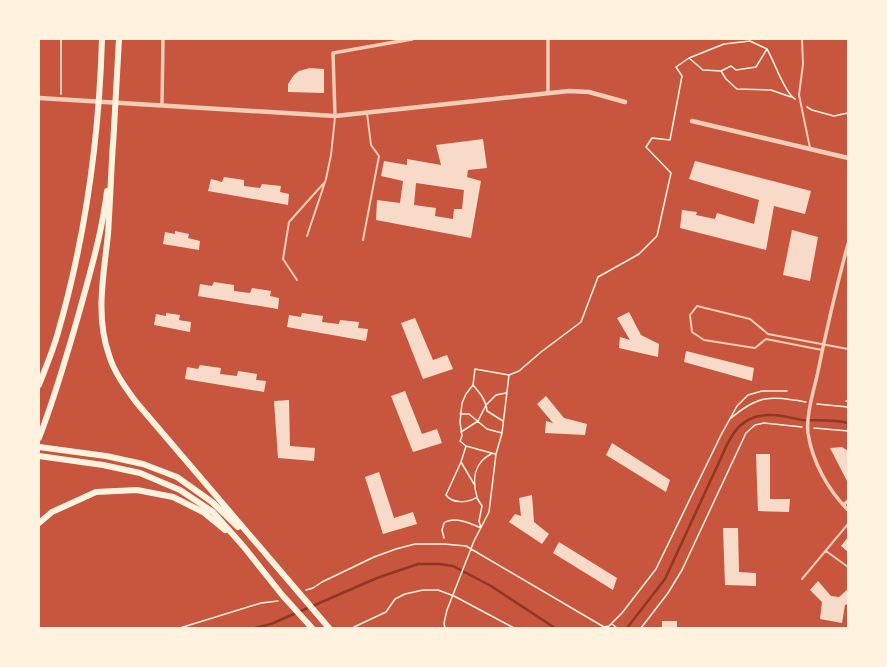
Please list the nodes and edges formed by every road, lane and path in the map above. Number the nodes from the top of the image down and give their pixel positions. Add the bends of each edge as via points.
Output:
1 (62, 39) edge
2 (102, 39) edge
3 (119, 39) edge
4 (163, 39) edge
5 (412, 39) edge
6 (548, 39) edge
7 (802, 39) edge
8 (768, 49) junction
9 (689, 58) junction
10 (721, 71) junction
11 (548, 93) junction
12 (39, 98) edge
13 (792, 98) junction
14 (61, 100) junction
15 (625, 102) dead end
16 (800, 103) junction
17 (162, 105) junction
18 (367, 112) junction
19 (848, 113) edge
20 (336, 116) junction
21 (692, 121) dead end
22 (810, 149) junction
23 (848, 158) edge
24 (325, 182) junction
25 (106, 218) junction
26 (307, 236) dead end
27 (363, 240) dead end
28 (848, 244) edge
29 (297, 280) dead end
30 (823, 345) junction
31 (848, 349) edge
32 (822, 350) junction
33 (509, 375) junction
34 (39, 385) edge
35 (472, 385) junction
36 (787, 392) dead end
37 (506, 393) junction
38 (486, 405) junction
39 (811, 405) junction
40 (848, 407) edge
41 (460, 414) junction
42 (478, 421) junction
43 (503, 421) junction
44 (729, 421) junction
45 (808, 426) junction
46 (461, 431) junction
47 (848, 432) edge
48 (502, 434) junction
49 (39, 438) edge
50 (39, 446) edge
51 (466, 446) junction
52 (492, 454) junction
53 (496, 454) junction
54 (39, 456) edge
55 (461, 462) junction
56 (474, 485) junction
57 (477, 498) junction
58 (848, 501) edge
59 (843, 505) junction
60 (848, 510) edge
61 (39, 523) edge
62 (848, 524) edge
63 (481, 528) junction
64 (444, 538) dead end
65 (254, 541) junction
66 (244, 547) junction
67 (471, 549) junction
68 (826, 550) junction
69 (848, 567) edge
70 (802, 578) dead end
71 (306, 591) dead end
72 (454, 596) junction
73 (284, 597) junction
74 (612, 624) junction
75 (354, 627) edge
76 (180, 628) edge
77 (312, 628) edge
78 (329, 628) edge
79 (445, 628) edge
80 (514, 628) edge
81 (617, 628) edge
82 (641, 628) edge

1 - 14 path
2 - 34 highway via 100,79 84,217 57,337
3 - 25 highway
4 - 17 street
5 - 20 street via 333,53
6 - 11 street
7 - 16 lane
8 - 9 path via 750,41 724,44
8 - 10 path via 756,67 736,70 731,66
8 - 13 path
9 - 10 path via 703,70
9 - 33 path via 676,67 682,76 670,140 652,138 646,147 671,173 657,236 639,254 598,277 582,322 519,371
10 - 13 path via 737,90 771,90
11 - 15 street via 589,92
11 - 18 street
12 - 14 street
13 - 16 path
14 - 17 street
16 - 19 path via 812,110 834,116
16 - 22 lane
17 - 20 street
18 - 20 street
18 - 27 lane via 370,145 379,156
20 - 24 lane
21 - 22 street
22 - 23 street
24 - 26 lane
24 - 29 lane via 289,222 283,259
25 - 49 highway via 72,340
25 - 65 highway via 102,325 109,355 116,371 136,402
28 - 30 street
30 - 31 lane
30 - 32 street
30 - 32 lane via 768,334 750,319 707,308 697,306 690,315 692,332 704,340 755,348 766,339
32 - 39 street
33 - 35 path via 475,369
33 - 37 path
35 - 38 path
35 - 41 path via 462,403
36 - 44 path via 762,391 748,395 737,406
37 - 38 path via 496,395
37 - 43 path
38 - 42 path
38 - 43 path via 487,412
39 - 40 path
39 - 44 path via 776,397 758,400
39 - 45 street
41 - 42 path via 469,414
41 - 46 path
42 - 46 path
42 - 48 path via 487,429
43 - 48 path
44 - 74 path via 656,568
45 - 47 path
45 - 59 street via 812,449 824,478
45 - 82 path via 764,423 755,425 746,433 682,570
46 - 51 path via 460,441
48 - 53 path
50 - 65 highway via 143,464 177,477 212,502
51 - 52 path
51 - 55 path
52 - 53 path
52 - 56 path via 476,468
53 - 63 path via 489,512
54 - 66 highway via 140,473 180,490 213,512
55 - 56 path
55 - 57 path via 446,495 455,501 472,501
56 - 57 path
57 - 63 path via 482,506 479,521
58 - 59 street
59 - 60 street
61 - 66 highway via 52,512 96,492 137,490 173,497 203,512
62 - 68 lane
63 - 64 path via 468,522 448,520 442,530
63 - 67 path
65 - 78 highway
66 - 73 highway
67 - 71 path via 466,546 444,544 414,544 402,547
67 - 72 path
67 - 74 path via 604,627
68 - 69 lane
68 - 70 lane
72 - 75 path via 438,590 405,594 395,599 386,612
72 - 79 path via 447,610
72 - 80 path
73 - 76 path
73 - 77 highway
74 - 81 path

